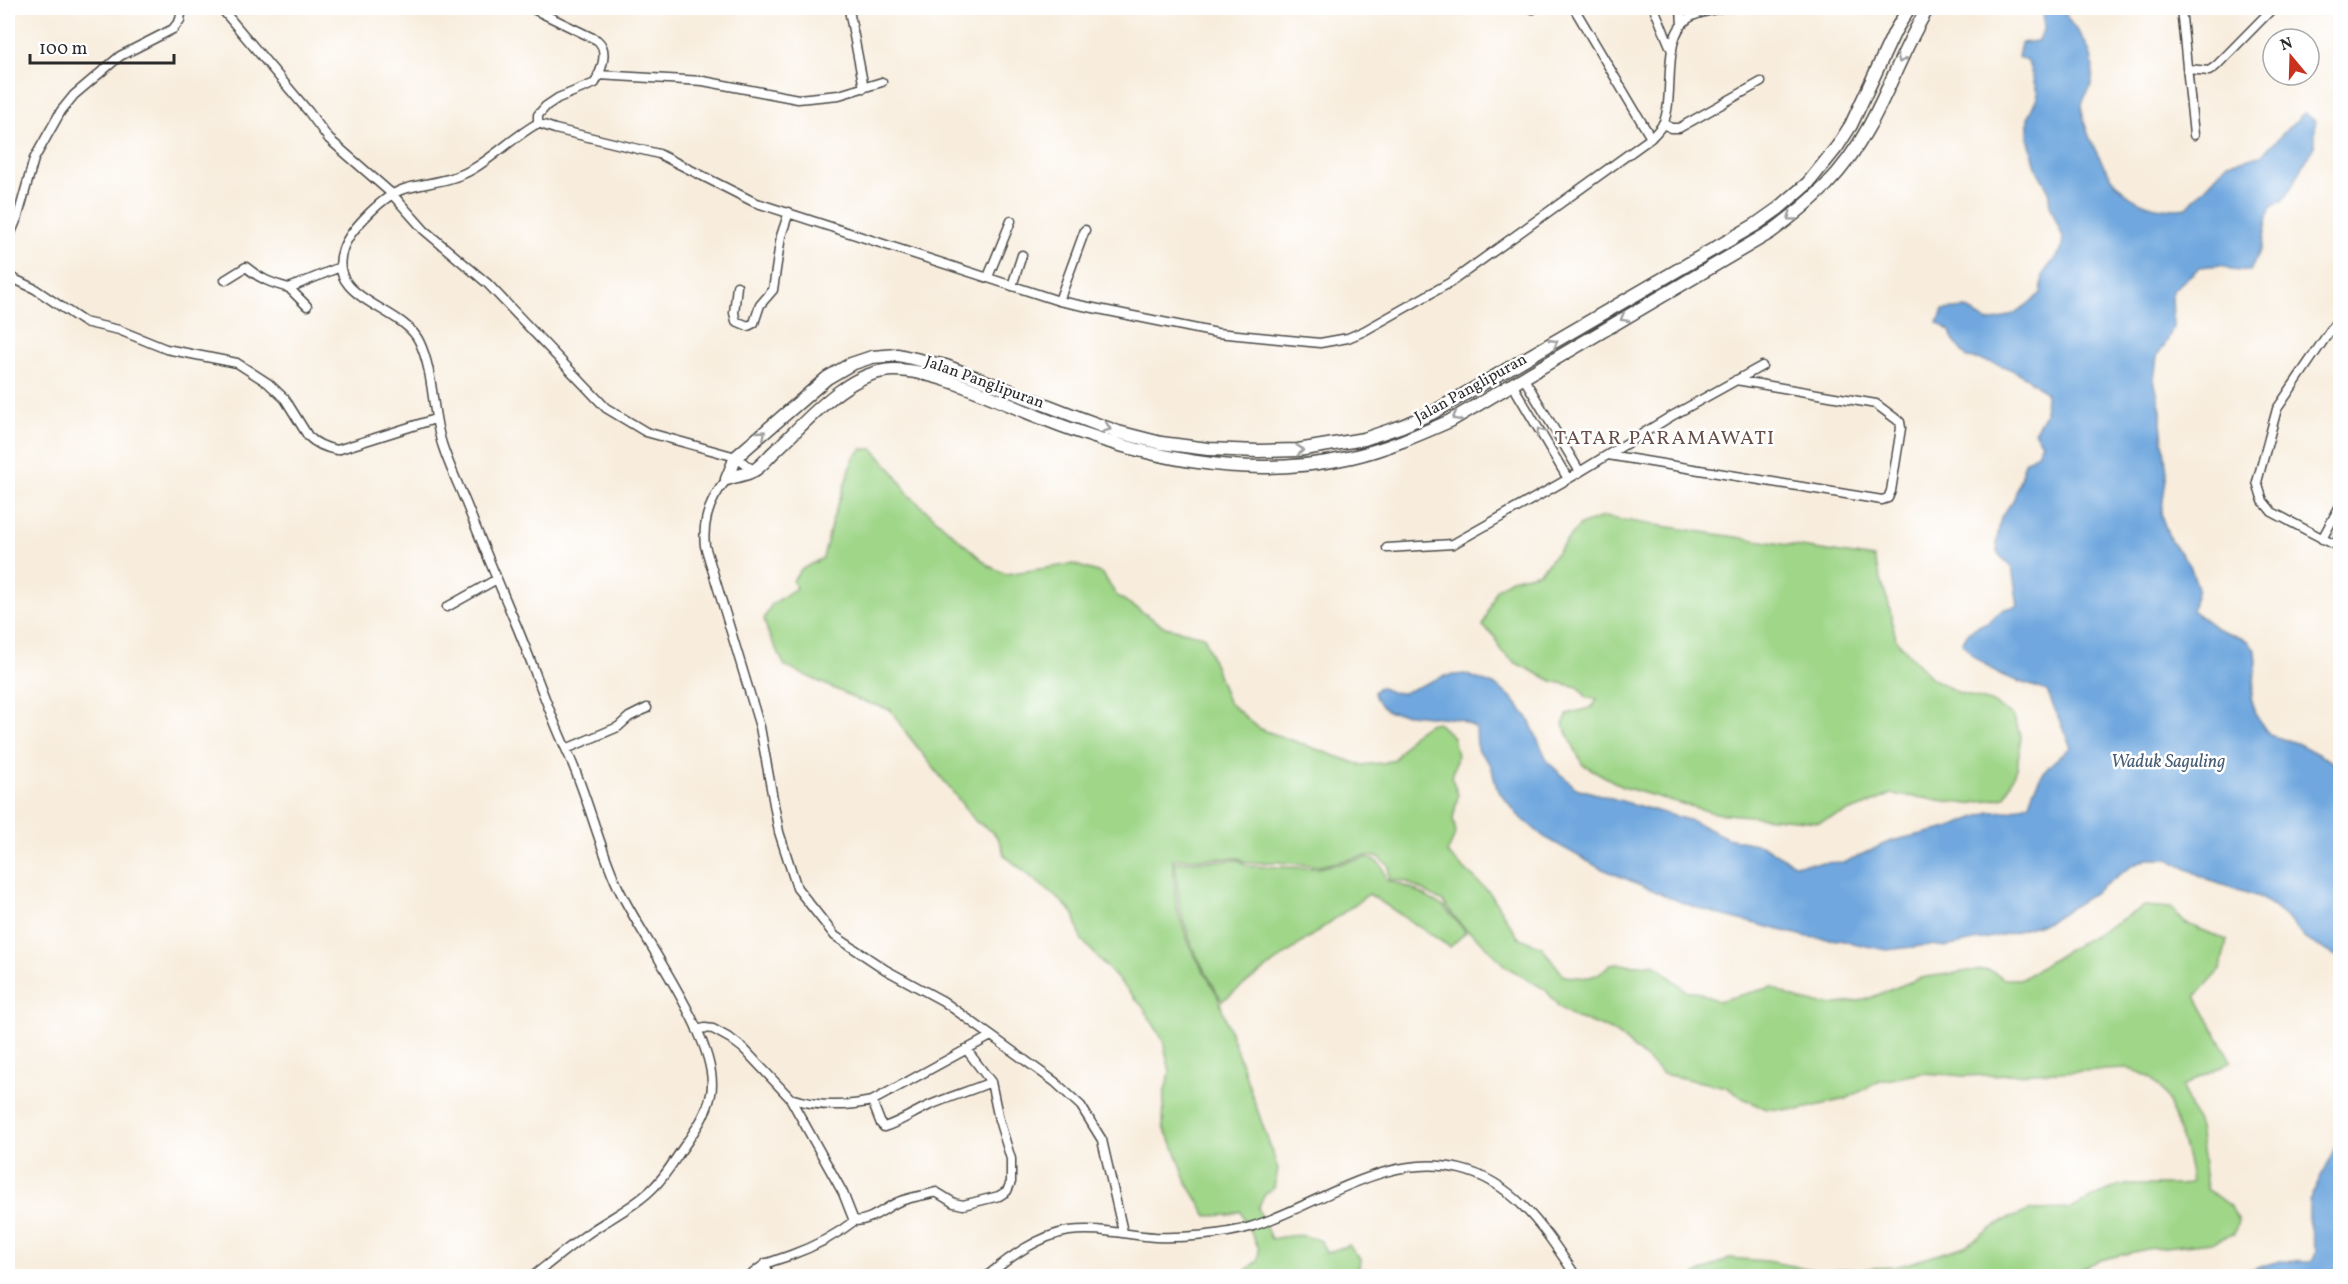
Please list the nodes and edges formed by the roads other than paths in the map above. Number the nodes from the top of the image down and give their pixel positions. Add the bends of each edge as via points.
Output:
1 (182, 8) edge
2 (221, 8) edge
3 (531, 8) edge
4 (1574, 8) edge
5 (1654, 8) edge
6 (1681, 8) edge
7 (1720, 8) edge
8 (1909, 8) edge
9 (1928, 8) edge
10 (2181, 8) edge
11 (2273, 8) edge
12 (849, 10) dead end
13 (1682, 25) junction
14 (1672, 51) junction
15 (2188, 69) junction
16 (598, 75) junction
17 (882, 82) dead end
18 (1761, 82) dead end
19 (864, 88) junction
20 (538, 123) junction
21 (1663, 123) junction
22 (2194, 135) dead end
23 (1651, 138) junction
24 (392, 194) junction
25 (789, 212) junction
26 (1011, 221) dead end
27 (1085, 230) dead end
28 (8, 240) edge
29 (1022, 255) dead end
30 (340, 267) junction
31 (8, 276) edge
32 (988, 277) junction
33 (225, 280) dead end
34 (1653, 285) junction
35 (737, 286) dead end
36 (1012, 286) junction
37 (289, 288) junction
38 (1660, 297) junction
39 (1059, 301) junction
40 (306, 306) dead end
41 (2340, 316) edge
42 (1762, 366) dead end
43 (1523, 377) junction
44 (1736, 380) junction
45 (1512, 384) junction
46 (1080, 418) junction
47 (435, 419) junction
48 (1073, 431) junction
49 (1608, 455) junction
50 (735, 457) junction
51 (754, 471) junction
52 (1580, 472) junction
53 (727, 479) junction
54 (1568, 479) junction
55 (2340, 506) edge
56 (2340, 534) edge
57 (2322, 539) junction
58 (2338, 547) edge
59 (1387, 548) dead end
60 (496, 579) junction
61 (447, 607) dead end
62 (647, 708) dead end
63 (566, 749) junction
64 (697, 1030) junction
65 (991, 1036) junction
66 (966, 1049) junction
67 (991, 1082) junction
68 (790, 1098) junction
69 (872, 1101) junction
70 (854, 1221) junction
71 (1123, 1232) junction
72 (766, 1263) junction
73 (533, 1276) edge
74 (750, 1276) edge
75 (768, 1276) edge
76 (987, 1276) edge
77 (1576, 1276) edge

1 - 28 street via 173,29 120,56 61,111 34,159
2 - 24 street via 329,139
3 - 16 street via 602,43 604,56
4 - 23 street
5 - 14 street
6 - 13 street
7 - 13 street via 1687,19
8 - 34 main road, Jalan Panglipuran via 1845,136 1808,183 1755,225
9 -> 38 main road, Jalan Panglipuran via 1868,129 1836,176 1810,203 1771,232
10 - 15 street
11 - 15 street via 2216,66 2209,71
12 - 19 street
13 - 14 street
14 - 21 street
15 - 22 street
16 - 19 street via 703,81 798,99 825,98
16 - 20 street via 595,83 546,106 538,115
17 - 19 street
18 - 21 street via 1679,128
20 - 24 street via 453,179
20 - 25 street via 659,154 754,202
21 - 23 street
23 - 39 street via 1451,282 1364,331 1333,342 1304,343 1217,333
24 - 30 street via 348,238
24 - 50 street via 424,230 488,284 606,408 646,432
25 - 32 street
25 - 35 street via 772,290 748,326 736,321
26 - 32 street
27 - 39 street
29 - 36 street
30 - 37 street
30 - 47 street via 348,284 371,304 408,326 416,336 425,357
31 - 47 street via 84,322 119,330 166,349 237,363 274,388 308,436 329,448 337,450
32 - 36 street
33 - 37 street via 246,267 258,278
34 - 38 main road
46 -> 34 main road, Jalan Panglipuran via 1140,438 1208,449 1298,450 1364,439 1432,413
36 - 39 street
37 - 40 street
38 -> 43 main road, Jalan Panglipuran
41 - 57 street via 2277,409 2257,482 2263,501 2272,512
42 - 44 street
43 - 45 main road, Jalan Panglipuran
43 - 52 street
44 - 49 street
44 - 49 street via 1876,404 1900,422 1888,498
45 -> 48 main road, Jalan Panglipuran via 1450,421 1407,440 1324,463 1200,463 1140,452
54 -> 45 street
46 - 48 main road
50 -> 46 main road, Jalan Panglipuran via 827,378 872,357 898,355 939,364
47 - 60 street
48 - 51 main road, Jalan Panglipuran via 945,380 892,369 846,386
49 - 52 street
50 - 51 street
50 - 53 main road, Jalan Panglipuran
51 - 53 main road, Jalan Panglipuran
52 - 54 street
53 - 65 street via 707,512 705,546 760,727 779,832 797,888 835,936 943,1001
54 - 59 street via 1453,544
55 - 57 street
56 - 58 street
57 - 58 street
60 - 61 street
60 - 63 street
62 - 63 street via 618,727
63 - 64 street via 622,897 661,960
64 - 68 street via 713,1029 737,1044
64 - 73 street via 713,1082 701,1122 656,1186
65 - 66 street
65 - 71 street via 1081,1106 1102,1140
66 - 67 street
66 - 69 street
67 - 69 street via 884,1127
67 - 70 street via 1011,1158 1007,1191 963,1205 936,1192
68 - 69 street via 832,1106
68 - 70 street
70 - 72 street via 824,1240
71 - 76 street via 1068,1231 1034,1243
71 - 77 street via 1155,1237 1247,1228 1400,1167 1435,1165 1483,1177 1515,1197 1546,1232
72 - 74 street
72 - 75 street

